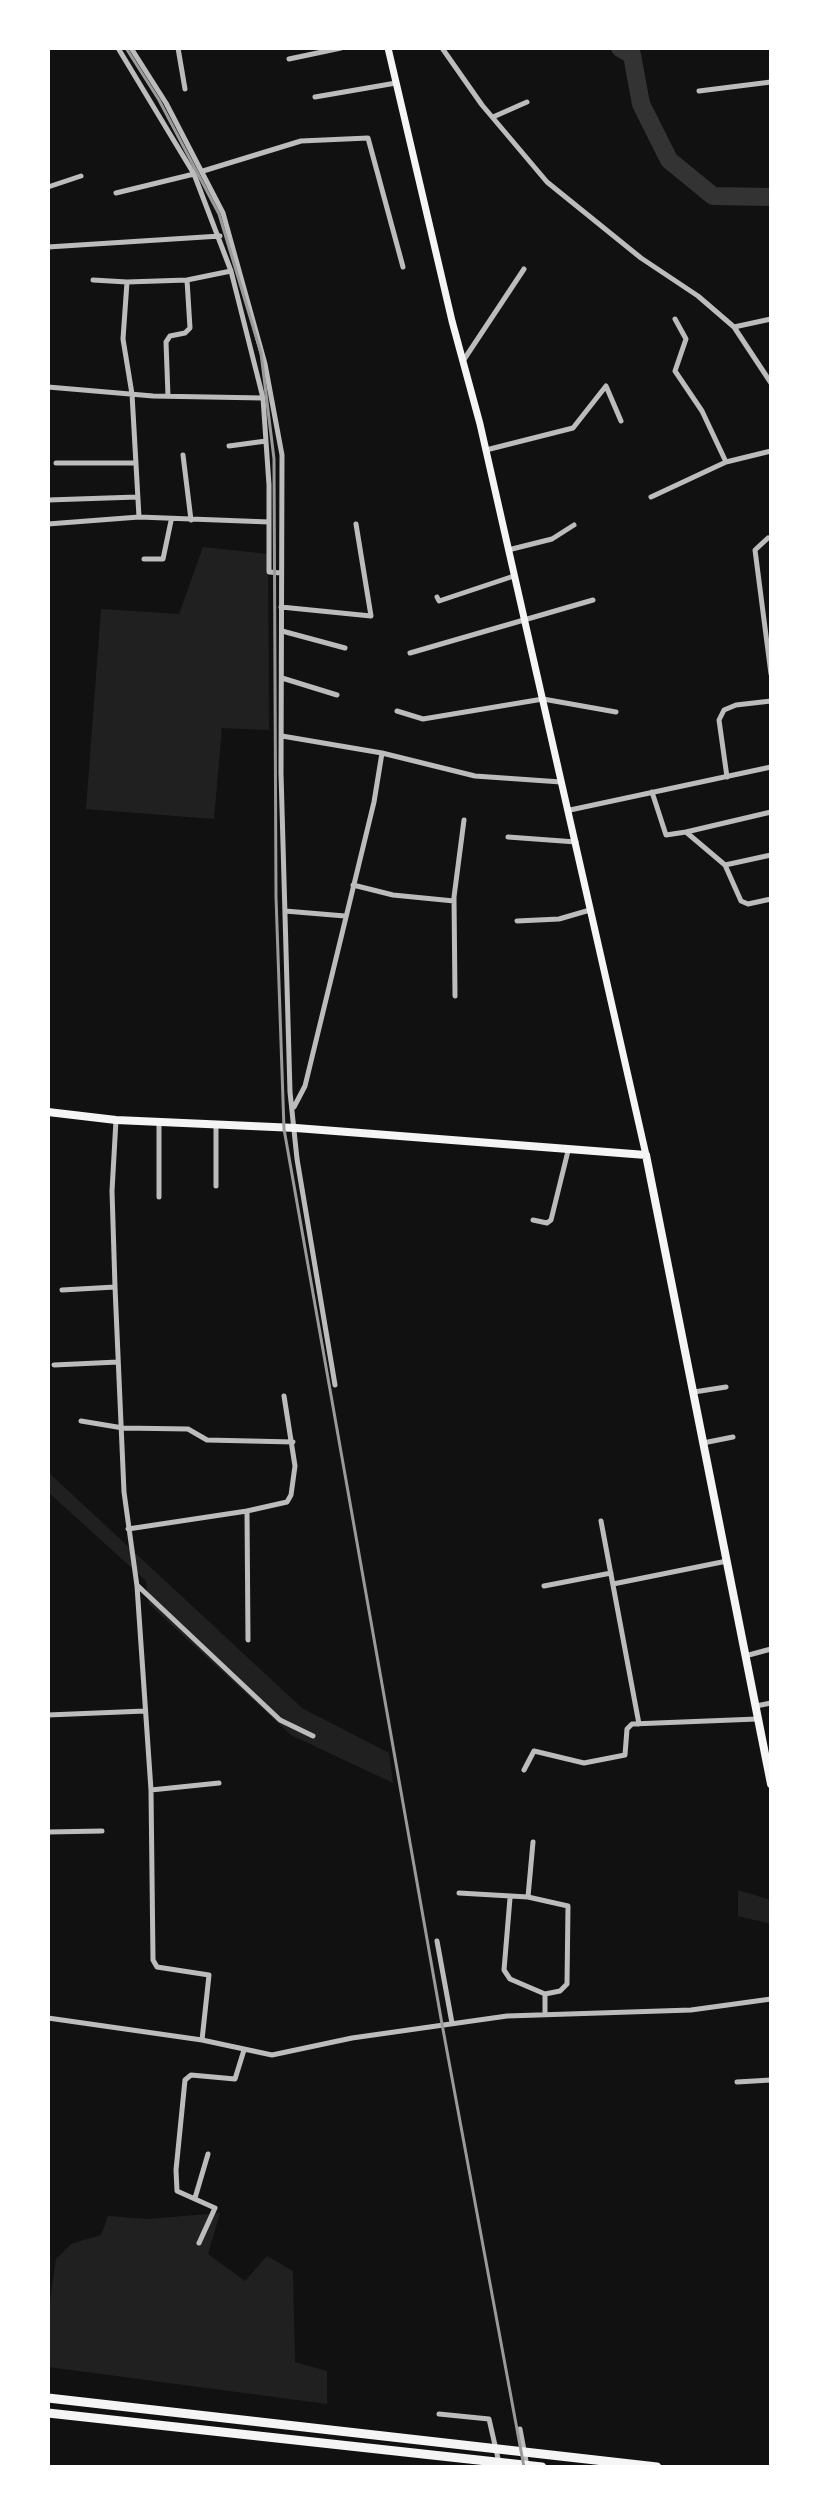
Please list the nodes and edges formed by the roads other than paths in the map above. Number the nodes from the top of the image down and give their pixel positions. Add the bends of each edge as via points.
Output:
1 (118, 48) edge
2 (131, 48) edge
3 (178, 48) edge
4 (341, 48) edge
5 (388, 48) edge
6 (442, 48) edge
7 (289, 59) dead end
8 (771, 82) edge
9 (396, 83) junction
10 (185, 89) dead end
11 (699, 91) dead end
12 (315, 97) dead end
13 (527, 102) dead end
14 (493, 117) junction
15 (203, 171) junction
16 (194, 174) junction
17 (81, 176) dead end
18 (48, 187) edge
19 (116, 193) dead end
20 (220, 236) junction
21 (48, 247) edge
22 (403, 267) dead end
23 (524, 269) dead end
24 (231, 271) junction
25 (93, 280) dead end
26 (187, 280) junction
27 (127, 282) junction
28 (675, 319) dead end
29 (771, 319) edge
30 (734, 327) junction
31 (462, 362) junction
32 (771, 383) edge
33 (48, 387) edge
34 (132, 394) junction
35 (168, 396) junction
36 (263, 398) junction
37 (621, 421) dead end
38 (266, 441) junction
39 (229, 446) dead end
40 (486, 450) junction
41 (771, 451) edge
42 (183, 455) dead end
43 (726, 462) junction
44 (56, 463) dead end
45 (134, 463) junction
46 (137, 497) junction
47 (651, 497) dead end
48 (48, 500) edge
49 (139, 517) junction
50 (191, 520) junction
51 (171, 521) junction
52 (269, 522) junction
53 (48, 524) edge
54 (356, 524) dead end
55 (574, 525) dead end
56 (768, 538) dead end
57 (508, 550) junction
58 (144, 559) dead end
59 (281, 573) junction
60 (514, 576) junction
61 (437, 597) dead end
62 (593, 600) dead end
63 (281, 607) junction
64 (525, 620) junction
65 (282, 631) junction
66 (345, 648) dead end
67 (410, 653) dead end
68 (771, 674) edge
69 (282, 678) junction
70 (337, 695) dead end
71 (543, 699) junction
72 (771, 701) edge
73 (397, 711) dead end
74 (616, 712) dead end
75 (282, 736) junction
76 (382, 753) junction
77 (771, 767) edge
78 (727, 777) junction
79 (562, 782) junction
80 (652, 792) junction
81 (570, 810) junction
82 (771, 812) edge
83 (464, 820) dead end
84 (686, 832) junction
85 (508, 837) dead end
86 (577, 842) junction
87 (771, 855) edge
88 (725, 865) junction
89 (353, 885) junction
90 (771, 899) edge
91 (454, 901) junction
92 (592, 909) junction
93 (285, 911) junction
94 (345, 916) junction
95 (517, 921) dead end
96 (455, 996) dead end
97 (293, 1108) junction
98 (48, 1112) edge
99 (116, 1120) junction
100 (159, 1123) junction
101 (216, 1127) junction
102 (296, 1128) junction
103 (568, 1151) junction
104 (646, 1155) junction
105 (216, 1186) dead end
106 (159, 1197) dead end
107 (533, 1220) dead end
108 (115, 1287) junction
109 (62, 1290) dead end
110 (118, 1362) junction
111 (54, 1365) dead end
112 (335, 1385) dead end
113 (726, 1387) dead end
114 (694, 1392) junction
115 (284, 1396) dead end
116 (81, 1421) dead end
117 (123, 1428) junction
118 (733, 1437) dead end
119 (293, 1442) junction
120 (703, 1443) junction
121 (247, 1511) junction
122 (601, 1521) dead end
123 (128, 1529) junction
124 (726, 1561) junction
125 (611, 1573) junction
126 (613, 1584) junction
127 (137, 1586) junction
128 (544, 1586) dead end
129 (248, 1640) dead end
130 (771, 1649) edge
131 (745, 1656) junction
132 (771, 1703) edge
133 (756, 1706) junction
134 (145, 1711) junction
135 (48, 1715) edge
136 (758, 1719) junction
137 (639, 1724) junction
138 (313, 1736) dead end
139 (524, 1770) dead end
140 (219, 1783) dead end
141 (771, 1784) edge
142 (151, 1790) junction
143 (102, 1831) dead end
144 (48, 1832) edge
145 (533, 1842) dead end
146 (459, 1893) dead end
147 (528, 1897) junction
148 (510, 1898) junction
149 (437, 1941) dead end
150 (545, 1994) junction
151 (771, 1999) edge
152 (545, 2012) junction
153 (48, 2018) edge
154 (452, 2023) junction
155 (202, 2040) junction
156 (244, 2050) junction
157 (771, 2080) edge
158 (737, 2082) dead end
159 (208, 2154) dead end
160 (195, 2198) junction
161 (199, 2243) dead end
162 (48, 2398) edge
163 (48, 2413) edge
164 (439, 2414) dead end
165 (520, 2429) dead end
166 (495, 2464) edge
167 (528, 2467) edge
168 (540, 2467) edge
169 (657, 2467) edge

1 - 16 street
2 - 15 street
3 - 10 street
4 - 7 street
5 - 9 main road
6 - 14 street
8 - 11 street
9 - 12 street
9 - 31 main road
13 - 14 street
14 - 30 street via 547,182
15 - 22 street via 301,141 368,138
15 - 59 street via 226,224 272,395 283,474
16 - 19 street
16 - 20 street
17 - 18 street
20 - 21 street
20 - 24 street
23 - 31 street
24 - 26 street
24 - 36 street
25 - 27 street
26 - 27 street
26 - 35 street via 190,328 166,342
27 - 34 street via 123,339
28 - 43 street via 686,339 675,371
29 - 30 street
30 - 32 street
31 - 40 main road
33 - 34 street
34 - 35 street
34 - 45 street
35 - 36 street
36 - 38 street
37 - 40 street via 606,386 573,428
38 - 39 street
38 - 52 street
40 - 57 main road
41 - 43 street
42 - 50 street
43 - 47 street
44 - 45 street
45 - 46 street
46 - 48 street
46 - 49 street
49 - 51 street
49 - 53 street
50 - 51 street
50 - 52 street
51 - 58 street via 163,559
52 - 59 street via 269,572
54 - 63 street via 371,616
55 - 57 street via 552,539
56 - 68 street via 755,550
57 - 60 main road
59 - 63 street
60 - 61 street via 439,601
60 - 64 main road
62 - 64 street
63 - 65 street
64 - 67 street
64 - 71 main road
65 - 66 street
65 - 69 street
69 - 70 street
69 - 75 street
71 - 73 street via 431,718
71 - 74 street
71 - 79 main road
72 - 78 street via 724,710 719,720
75 - 76 street
75 - 93 street
76 - 79 street via 475,776
76 - 89 street
77 - 78 street
78 - 80 street
79 - 81 main road
80 - 81 street
80 - 84 street via 666,835
81 - 86 main road
82 - 84 street
83 - 91 street
84 - 88 street
85 - 86 street
86 - 92 main road
87 - 88 street
88 - 90 street via 741,901
89 - 91 street
89 - 94 street
91 - 96 street
92 - 95 street via 559,919
92 - 104 main road
93 - 94 street
93 - 97 street
94 - 97 street via 305,1086
97 - 102 street
98 - 99 main road
99 - 100 main road
99 - 108 street
100 - 101 main road
100 - 106 street
101 - 102 main road
101 - 105 street
102 - 103 main road
102 - 112 street
103 - 104 main road
103 - 107 street via 551,1220
104 - 114 main road
108 - 109 street
108 - 110 street
110 - 111 street
110 - 117 street
113 - 114 street
114 - 120 main road
115 - 119 street
116 - 117 street
117 - 119 street via 188,1429 218,1441
117 - 123 street
118 - 120 street
119 - 121 street via 295,1476 287,1502
120 - 124 main road
121 - 123 street
121 - 129 street
122 - 125 street
123 - 127 street
124 - 126 street
124 - 131 main road
125 - 126 street
125 - 128 street
126 - 137 street
127 - 134 street
127 - 138 street via 280,1720
130 - 131 street
131 - 133 main road
132 - 133 street
133 - 136 main road
134 - 135 street
134 - 142 street
136 - 137 street
136 - 141 main road
137 - 139 street via 627,1729 625,1755 584,1763 534,1751
140 - 142 street
142 - 155 street via 153,1963 209,1975
143 - 144 street
145 - 147 street
146 - 148 street
147 - 148 street
147 - 150 street via 555,1901 570,1911 567,1984
148 - 150 street via 506,1976
149 - 154 street
150 - 152 street
151 - 152 street via 691,2010
152 - 154 street
153 - 155 street
154 - 156 street via 272,2055
155 - 156 street
156 - 160 street via 235,2079 191,2075 185,2080 175,2184 181,2194
157 - 158 street
159 - 160 street
160 - 161 street via 215,2208
162 - 169 highway
163 - 166 highway
164 - 166 street via 489,2419
165 - 167 street
166 - 168 highway

